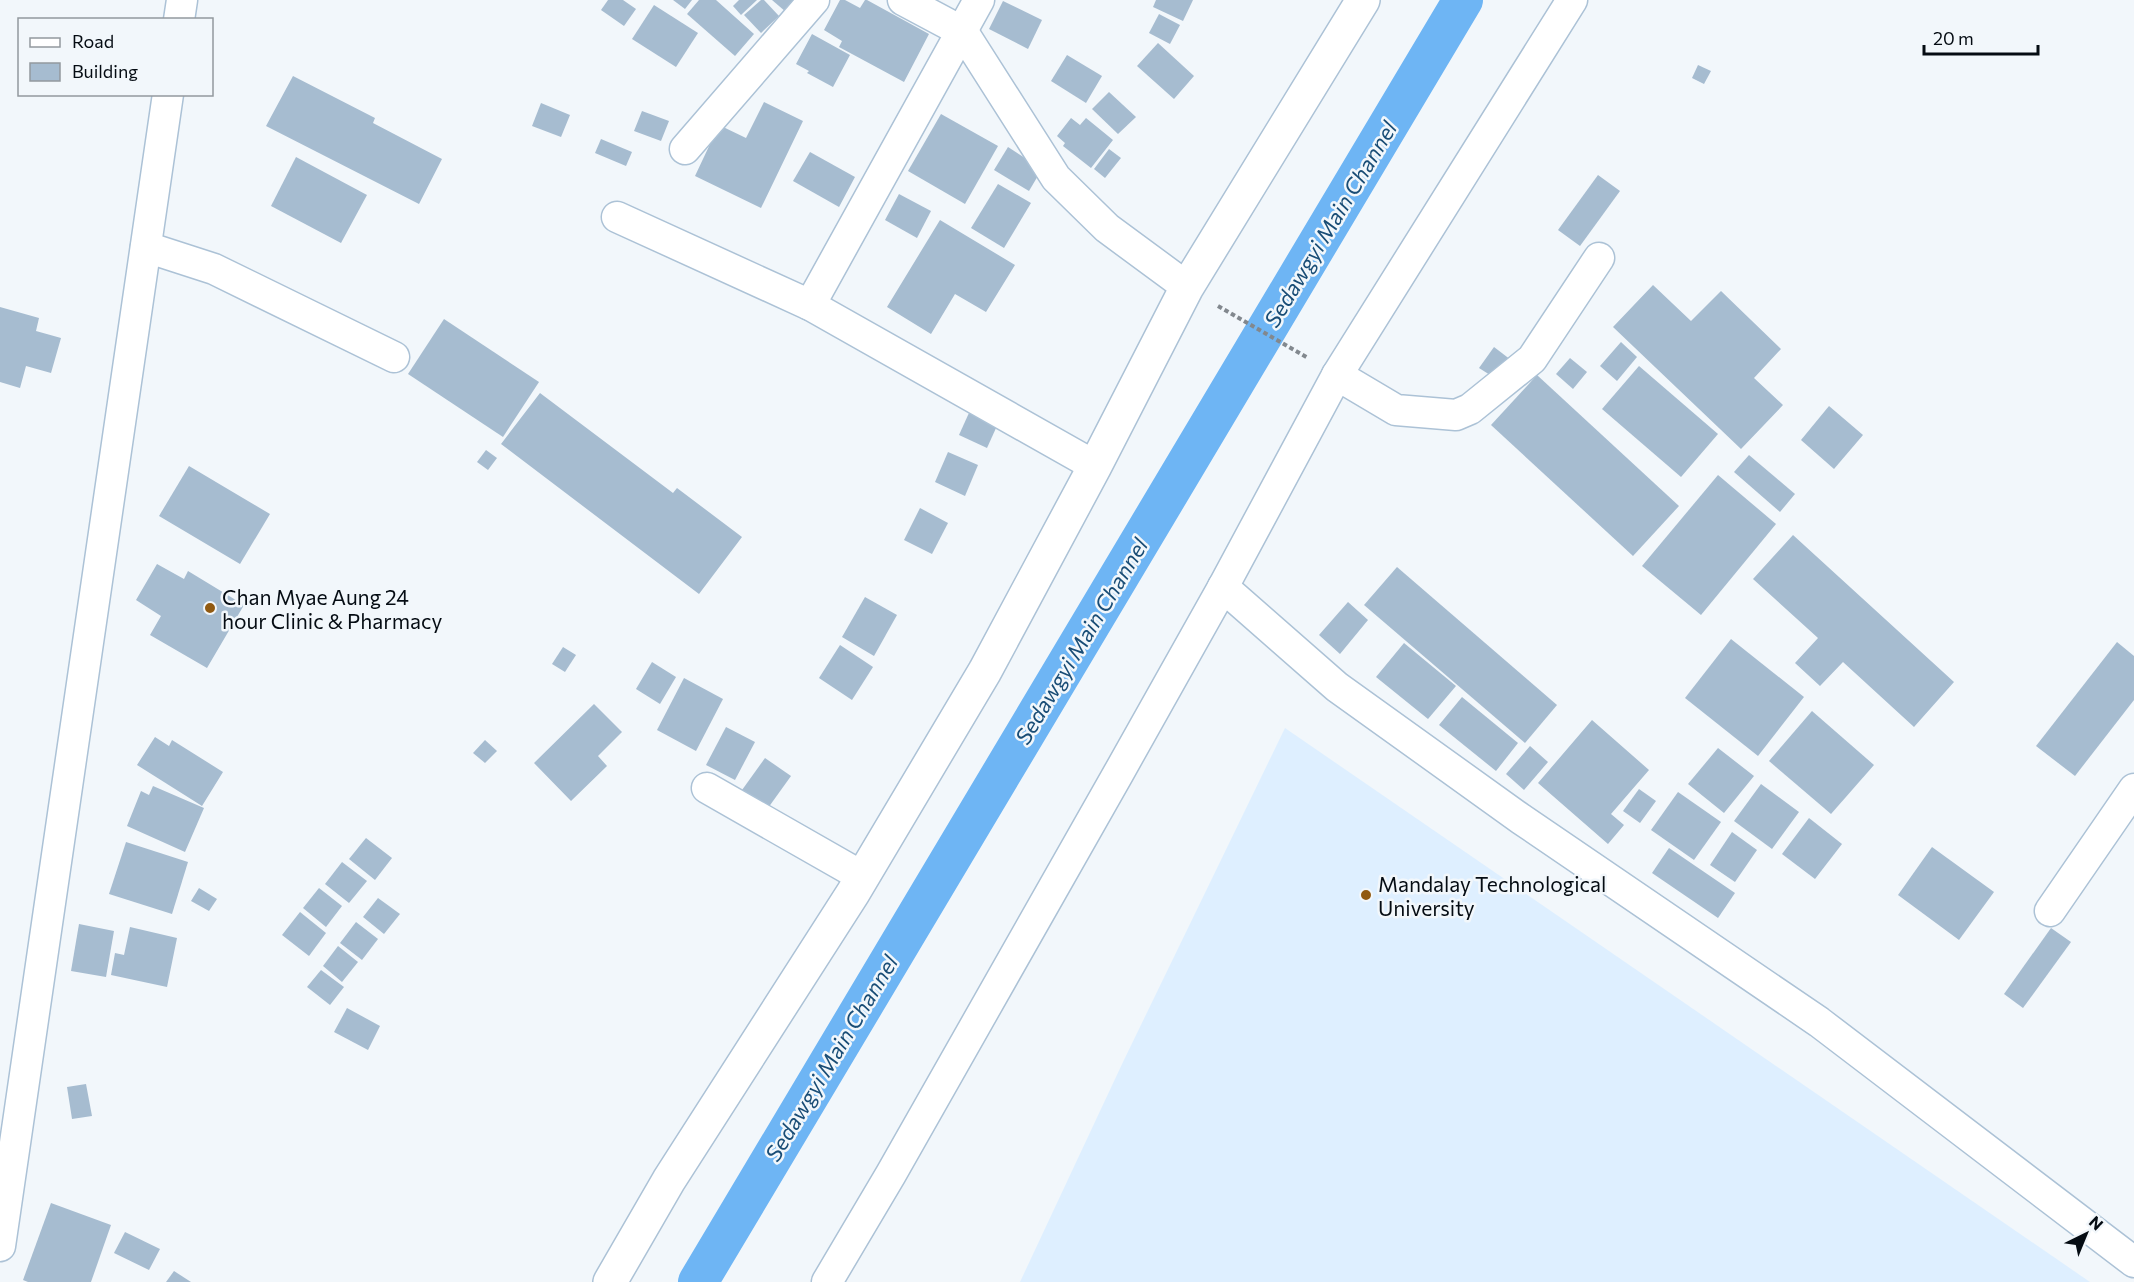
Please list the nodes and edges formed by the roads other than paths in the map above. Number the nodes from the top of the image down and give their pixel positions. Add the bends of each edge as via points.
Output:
1 (182, 0) edge
2 (814, 0) edge
3 (903, 0) edge
4 (979, 0) edge
5 (1363, 0) edge
6 (1572, 0) edge
7 (179, 18) edge
8 (963, 32) junction
9 (168, 96) edge
10 (685, 149) dead end
11 (616, 217) dead end
12 (146, 247) junction
13 (1599, 258) dead end
14 (1187, 287) junction
15 (810, 305) junction
16 (394, 357) dead end
17 (1337, 375) junction
18 (1095, 466) junction
19 (1223, 587) junction
20 (707, 788) dead end
21 (2134, 789) edge
22 (862, 877) junction
23 (2050, 910) dead end
24 (0, 1246) edge
25 (2134, 1262) edge
26 (610, 1282) edge
27 (827, 1282) edge

1 - 7 street
2 - 10 street
3 - 8 street
4 - 8 street
5 - 14 street
6 - 17 street
8 - 14 street via 1056,178 1107,228
8 - 15 street
9 - 12 street
11 - 15 street
12 - 16 street via 214,268
12 - 24 street
13 - 17 street via 1532,359 1470,409 1456,415 1396,410
14 - 18 street
15 - 18 street
17 - 19 street
18 - 22 street via 985,671
19 - 25 street via 1338,687 1521,819 1819,1022
19 - 27 street
20 - 22 street
21 - 23 street
22 - 26 street via 669,1180

